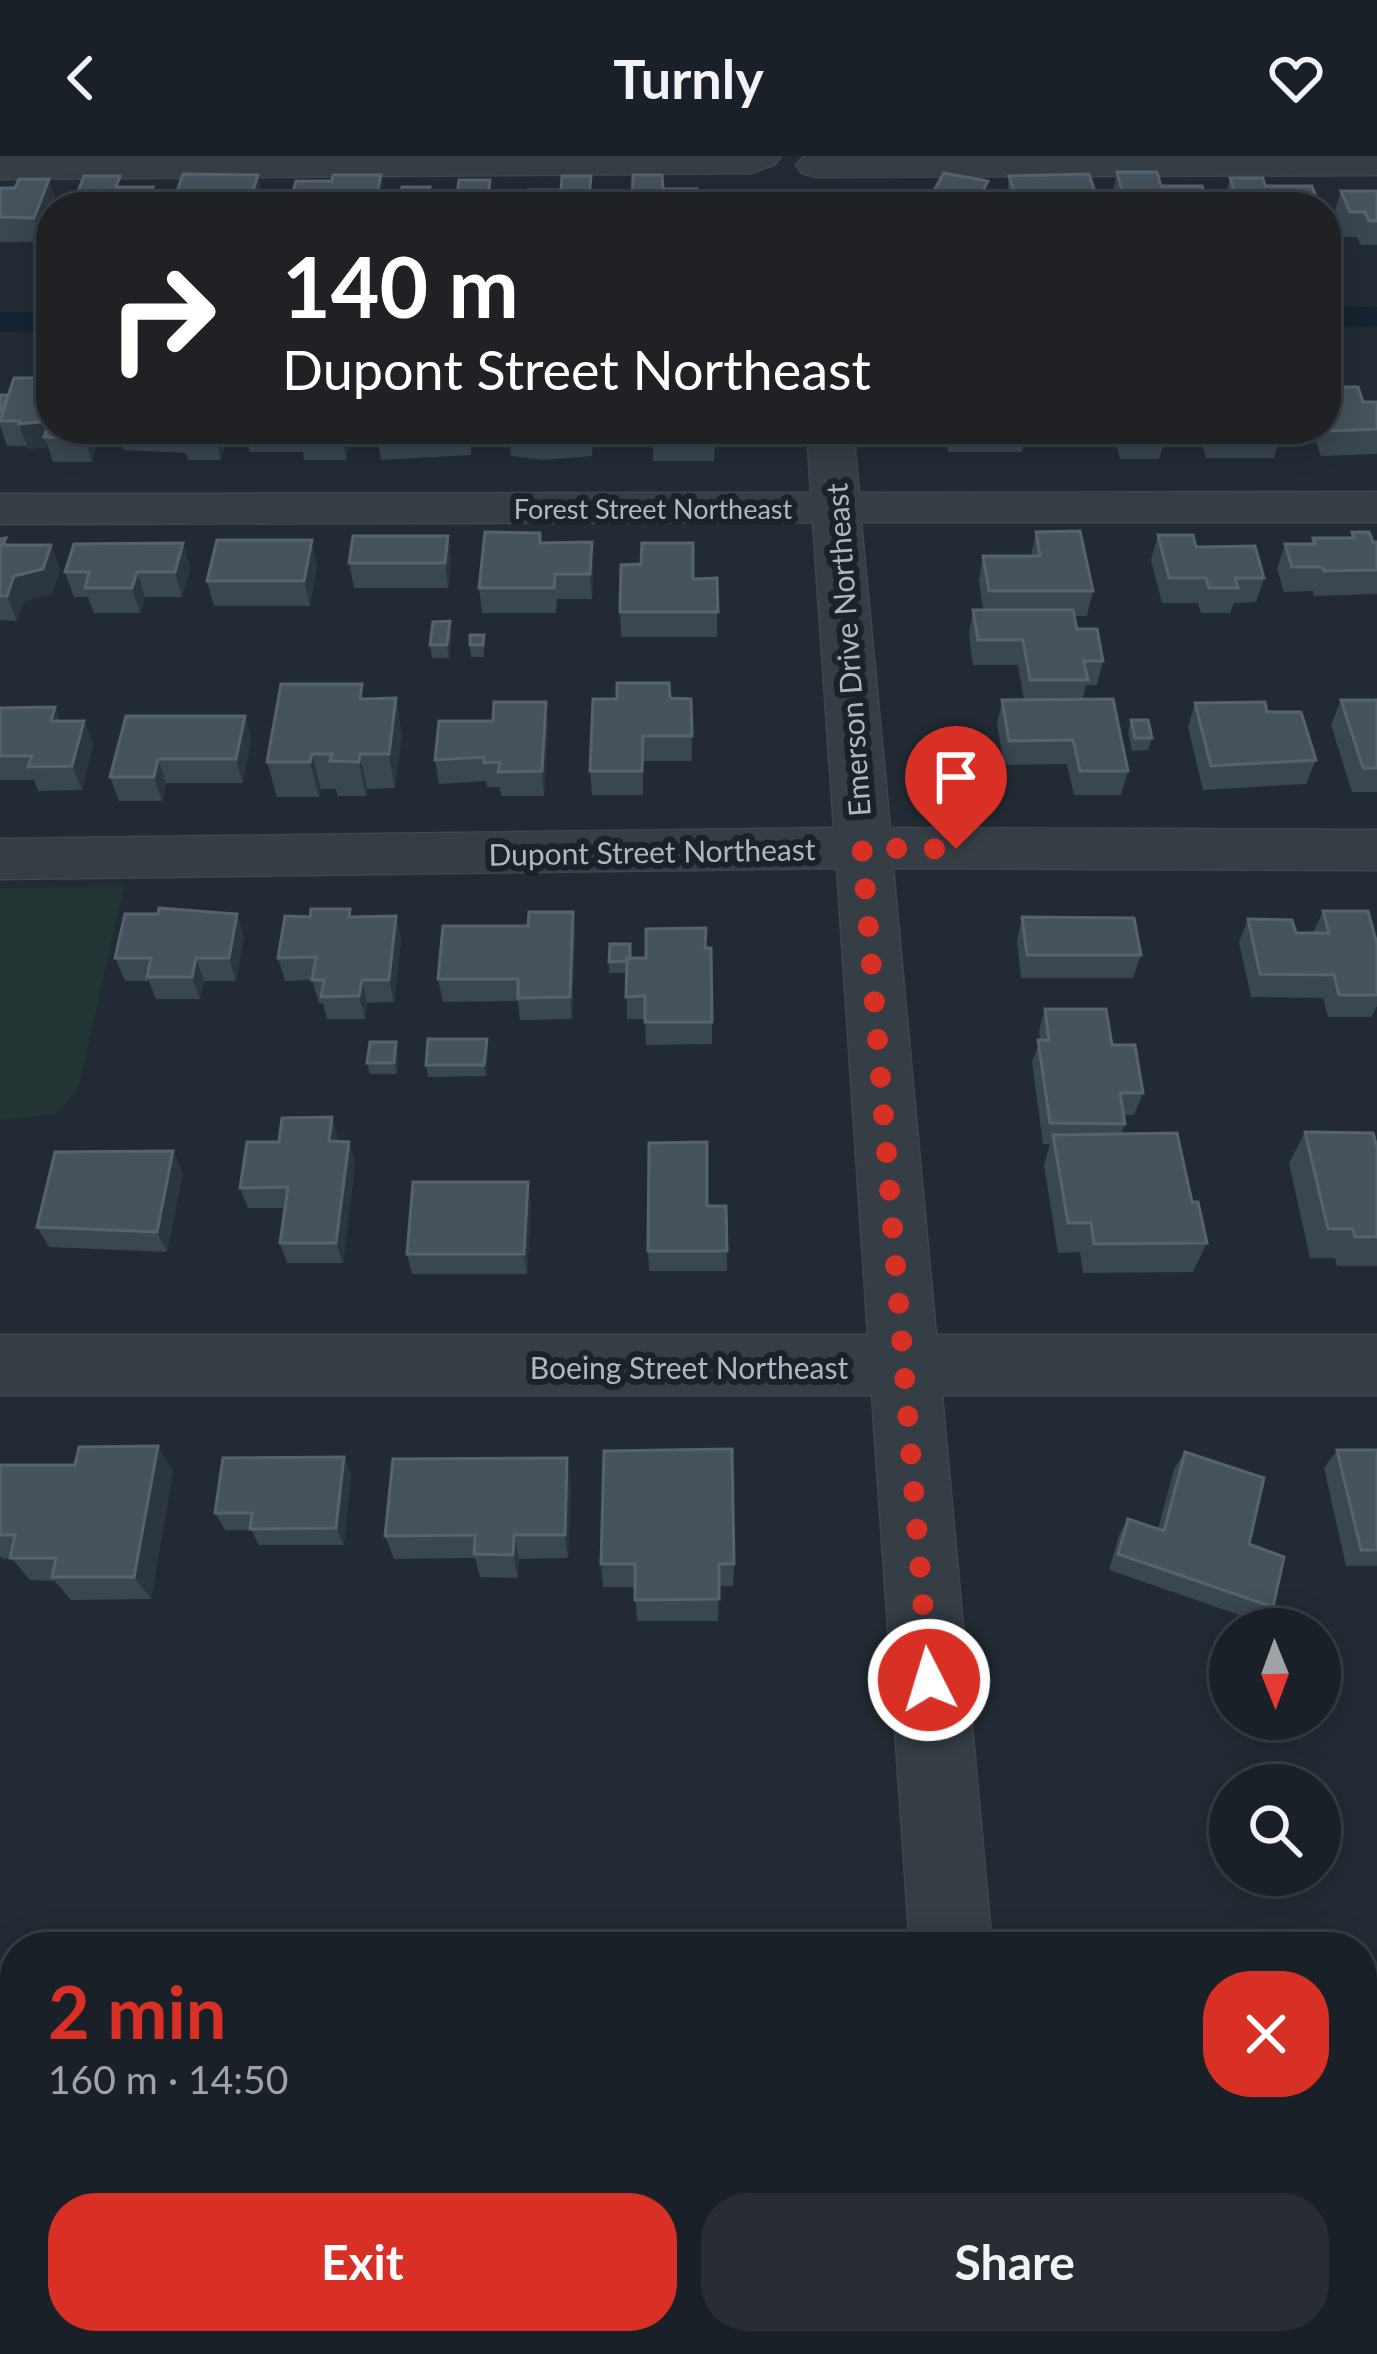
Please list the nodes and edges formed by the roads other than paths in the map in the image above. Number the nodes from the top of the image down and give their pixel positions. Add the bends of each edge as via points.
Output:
1 (761, 156) edge
2 (817, 160) edge
3 (1254, 160) edge
4 (381, 161) edge
5 (1377, 163) edge
6 (0, 167) edge
7 (814, 192) edge
8 (831, 444) edge
9 (1377, 507) edge
10 (836, 508) junction
11 (0, 509) edge
12 (862, 848) junction
13 (1377, 850) edge
14 (0, 860) edge
15 (0, 1365) edge
16 (1377, 1365) edge
17 (904, 1367) junction
18 (950, 1932) edge

1 - 4 street
2 - 3 street
2 - 7 street
3 - 5 street
4 - 6 street
8 - 10 street, Emerson Drive Northeast
9 - 10 street, Forest Street Northeast
10 - 11 street, Forest Street Northeast
10 - 12 street, Emerson Drive Northeast
12 - 13 street, Dupont Street Northeast
12 - 14 street, Dupont Street Northeast
12 - 17 street, Emerson Drive Northeast
15 - 17 street, Boeing Street Northeast
16 - 17 street, Boeing Street Northeast
17 - 18 street, Emerson Drive Northeast

